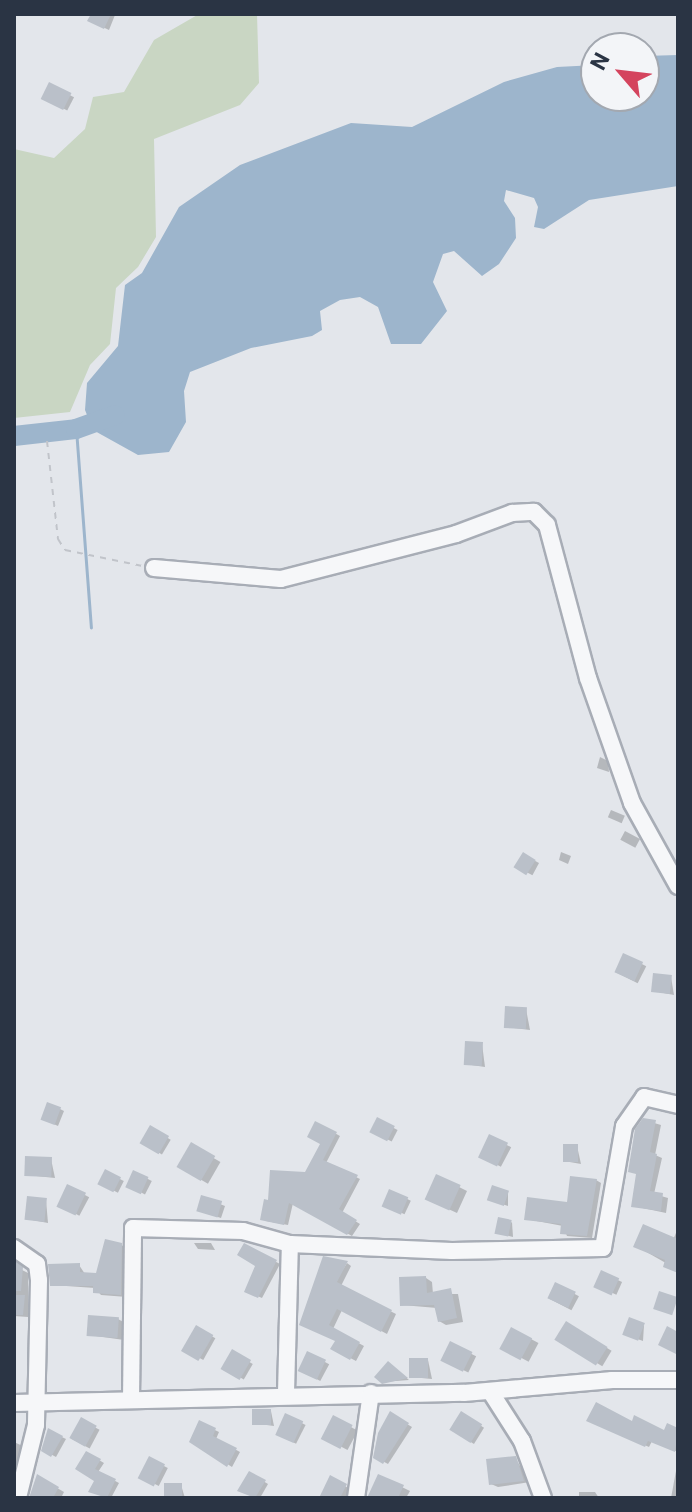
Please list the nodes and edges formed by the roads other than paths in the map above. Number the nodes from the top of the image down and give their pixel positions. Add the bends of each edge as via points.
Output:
1 (154, 568) road end
2 (678, 886) edge
3 (678, 1105) edge
4 (290, 1244) junction
5 (14, 1248) edge
6 (678, 1380) edge
7 (490, 1391) junction
8 (286, 1393) junction
9 (371, 1393) junction
10 (131, 1399) junction
11 (37, 1402) junction
12 (14, 1403) edge
13 (18, 1498) edge
14 (356, 1498) edge
15 (543, 1498) edge

1 - 2 street via 281,579 456,534 512,513 534,512 547,525 588,678 632,803
3 - 4 street via 644,1097 624,1126 603,1248 452,1251
4 - 8 street
4 - 10 street via 243,1231 133,1228
5 - 11 street via 37,1264
6 - 7 street
7 - 9 street
7 - 15 street via 522,1441
8 - 9 street
8 - 10 street
9 - 14 street
10 - 11 street
11 - 12 street
11 - 13 street via 31,1460

